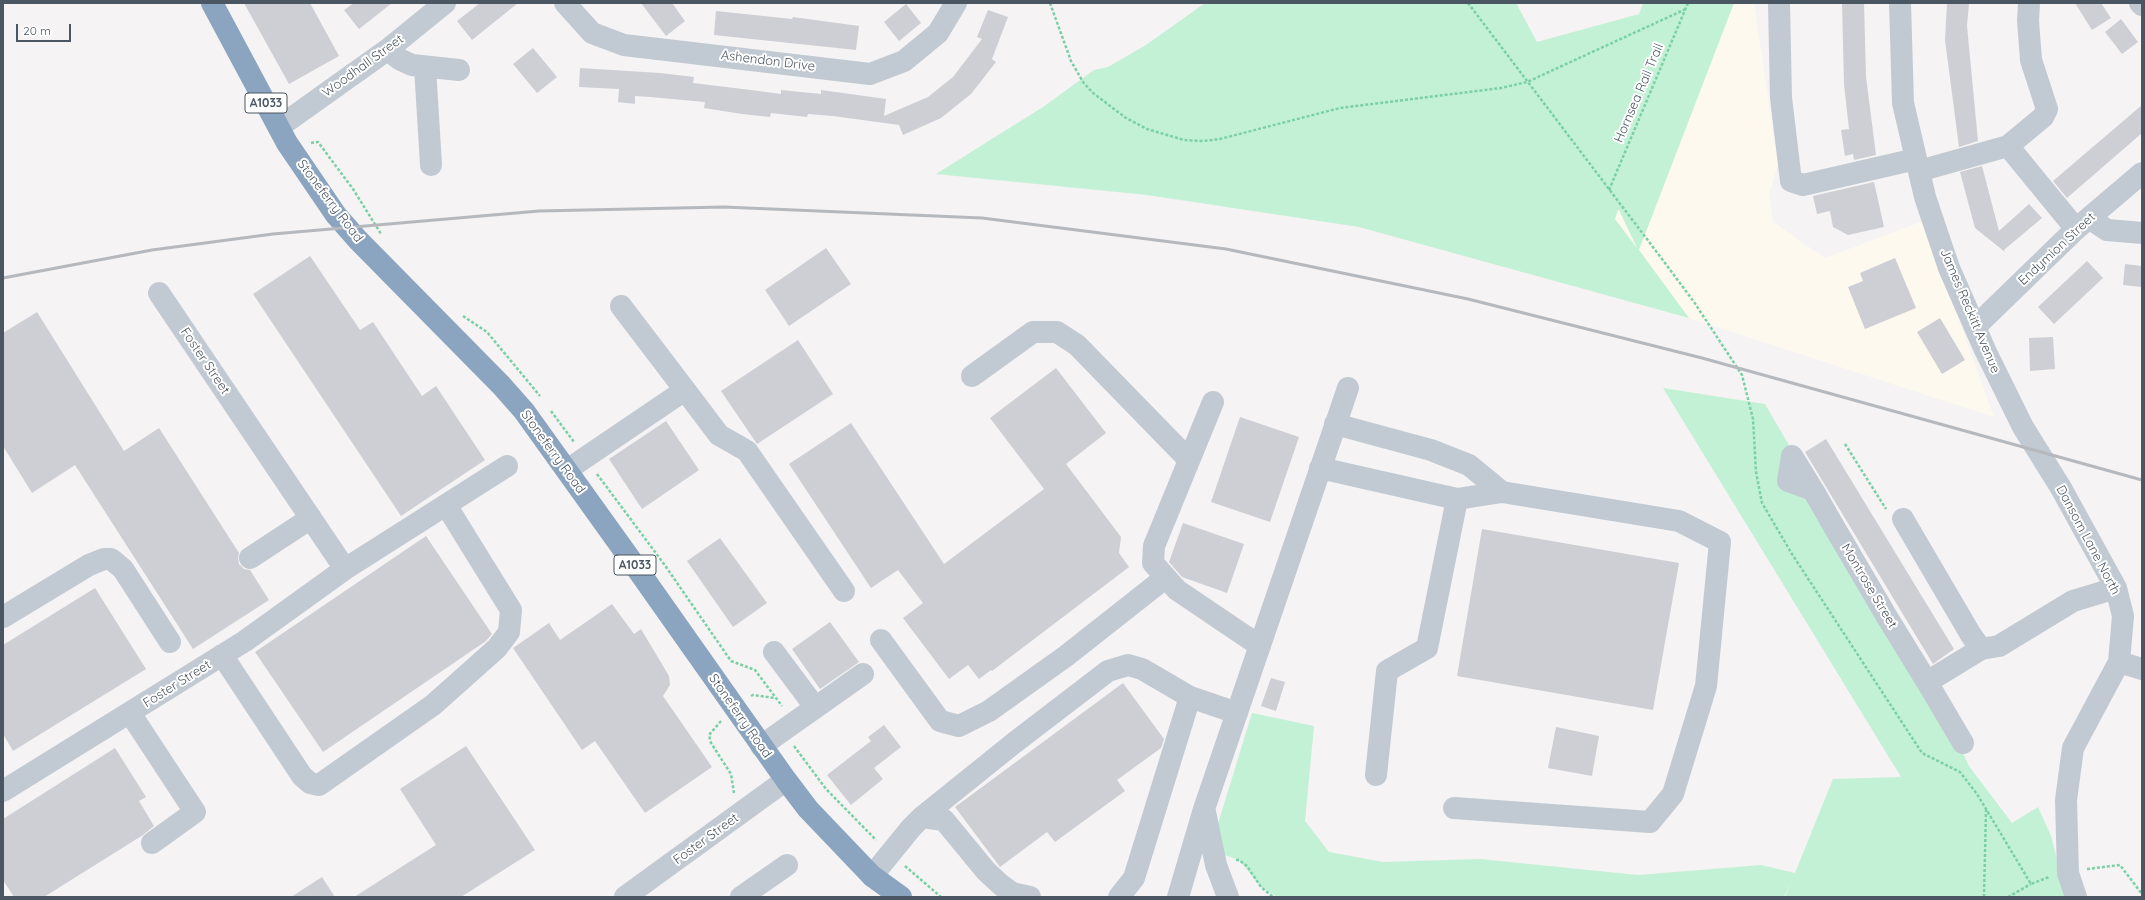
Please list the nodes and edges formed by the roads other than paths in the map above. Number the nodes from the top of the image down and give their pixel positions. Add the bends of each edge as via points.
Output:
1 (212, 3) edge
2 (565, 3) edge
3 (956, 3) edge
4 (1779, 3) edge
5 (1900, 3) edge
6 (2029, 3) edge
7 (432, 7) edge
8 (387, 50) junction
9 (425, 67) junction
10 (459, 70) dead end
11 (279, 127) junction
12 (2008, 146) junction
13 (432, 165) dead end
14 (1918, 165) junction
15 (2142, 173) edge
16 (2083, 223) junction
17 (2142, 233) edge
18 (158, 293) dead end
19 (620, 306) dead end
20 (1975, 327) junction
21 (972, 376) dead end
22 (1348, 388) dead end
23 (685, 390) junction
24 (1213, 402) dead end
25 (1335, 424) junction
26 (2023, 427) joint
27 (1189, 460) junction
28 (507, 466) dead end
29 (1320, 468) junction
30 (567, 470) junction
31 (1813, 490) dead end
32 (1502, 492) junction
33 (1457, 499) junction
34 (446, 505) junction
35 (311, 518) junction
36 (1903, 519) road end
37 (250, 558) dead end
38 (345, 569) junction
39 (1165, 578) junction
40 (2116, 588) junction
41 (844, 591) dead end
42 (3, 617) edge
43 (881, 640) dead end
44 (170, 642) dead end
45 (1260, 646) junction
46 (1981, 649) junction
47 (774, 652) dead end
48 (222, 656) junction
49 (2119, 662) junction
50 (2142, 669) edge
51 (863, 674) dead end
52 (1926, 682) junction
53 (1190, 697) junction
54 (815, 707) junction
55 (130, 713) junction
56 (1237, 713) junction
57 (1963, 743) dead end
58 (761, 746) junction
59 (1376, 775) dead end
60 (786, 780) junction
61 (3, 791) edge
62 (1454, 808) dead end
63 (1204, 809) junction
64 (922, 817) junction
65 (152, 843) dead end
66 (787, 865) dead end
67 (872, 876) junction
68 (625, 897) edge
69 (741, 897) edge
70 (900, 897) edge
71 (1030, 897) edge
72 (1118, 897) edge
73 (1178, 897) edge
74 (1228, 897) edge
75 (2076, 897) edge

1 - 11 highway, Stoneferry Road / A1033
2 - 3 street, Ashendon Drive via 592,33 624,45 870,74 904,60 938,33
4 - 14 street via 1781,98 1791,180 1803,185
5 - 14 street, James Reckitt Avenue via 1903,103
6 - 12 street via 2031,60 2047,108 2043,116
7 - 8 street, Woodhall Street
8 - 9 street via 412,65
8 - 11 street, Woodhall Street
9 - 10 street
9 - 13 street
11 - 30 highway, Stoneferry Road / A1033 via 304,169 358,240 501,385 524,411
12 - 14 street
12 - 16 street
14 - 20 street, James Reckitt Avenue via 1925,197 1949,268
15 - 16 street, Endymion Street
16 - 17 street via 2107,230
16 - 20 street, Endymion Street
18 - 35 street, Foster Street
19 - 23 street
20 - 26 street, James Reckitt Avenue
21 - 27 street via 1034,332 1057,332 1076,345
22 - 25 street
23 - 30 street
23 - 41 street via 719,436 747,451
24 - 27 street
25 - 29 street
25 - 32 street via 1431,450 1469,465
26 - 40 street, Dansom Lane North via 2061,488
27 - 39 street via 1154,546 1153,564
28 - 34 street, Foster Street
29 - 33 street
29 - 45 street
30 - 58 highway, Stoneferry Road / A1033
31 - 52 street, Montrose Street
32 - 33 street
32 - 62 street via 1679,521 1720,542 1706,686 1673,794 1650,822
33 - 59 street via 1428,648 1387,671
34 - 38 street, Foster Street
34 - 48 street via 511,610 509,632 497,648 433,705 319,785 310,783 302,776
35 - 37 street
35 - 38 street, Foster Street
36 - 46 street
38 - 48 street, Foster Street
39 - 43 street via 1066,656 989,711 959,726 940,721
39 - 45 street via 1177,590
40 - 46 street via 2072,601 1999,646
40 - 49 street, Dansom Lane North via 2123,616
42 - 44 street via 89,565 111,559 123,569
45 - 56 street
46 - 52 street
47 - 54 street
48 - 55 street, Foster Street
49 - 50 street
49 - 75 street via 2073,748 2066,800 2068,873
51 - 54 street
52 - 57 street, Montrose Street
53 - 56 street
53 - 64 street via 1142,669 1128,665 1108,671
53 - 72 street via 1134,878
54 - 58 street
55 - 61 street, Foster Street
55 - 65 street via 195,812
56 - 63 street
58 - 60 highway, Stoneferry Road / A1033
60 - 67 highway, Stoneferry Road / A1033 via 808,809
60 - 68 street, Foster Street
63 - 73 street
63 - 74 street via 1216,865
64 - 67 street
64 - 71 street via 944,820 986,871 1001,885 1012,893
66 - 69 street
67 - 70 highway, Stoneferry Road / A1033

